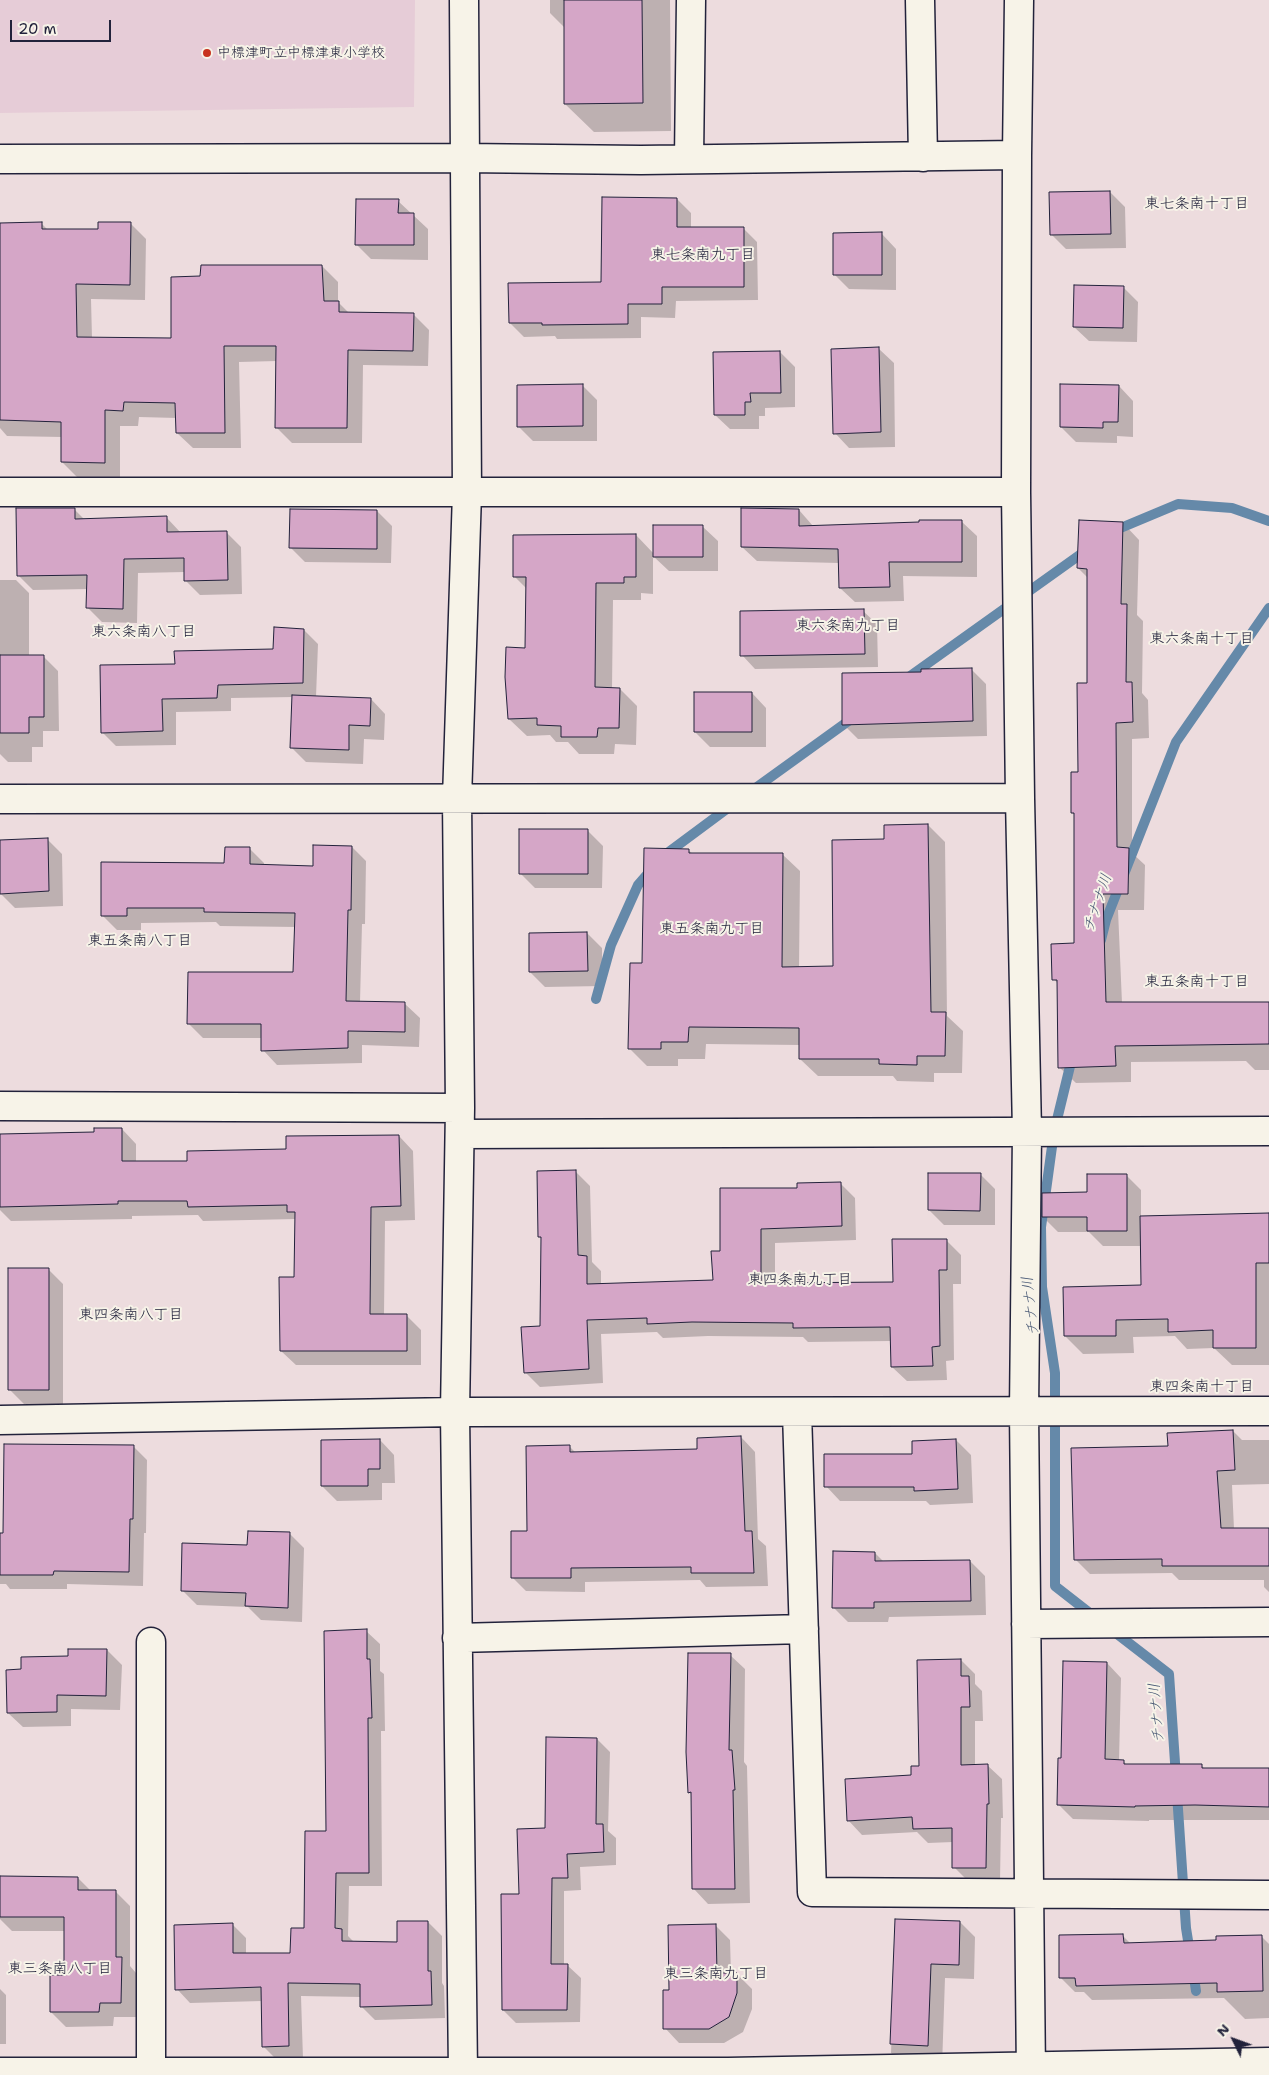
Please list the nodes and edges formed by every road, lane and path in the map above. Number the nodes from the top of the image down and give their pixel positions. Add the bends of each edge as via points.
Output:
1 (464, 0) edge
2 (691, 0) edge
3 (920, 0) edge
4 (1019, 0) edge
5 (1017, 156) junction
6 (923, 157) junction
7 (464, 158) junction
8 (0, 159) edge
9 (689, 159) junction
10 (0, 492) edge
11 (1016, 492) junction
12 (467, 493) junction
13 (1020, 798) junction
14 (0, 799) edge
15 (457, 799) junction
16 (0, 1106) edge
17 (460, 1121) junction
18 (1269, 1131) edge
19 (1027, 1132) junction
20 (1269, 1411) edge
21 (455, 1412) junction
22 (797, 1412) junction
23 (1024, 1412) junction
24 (0, 1420) edge
25 (1269, 1622) edge
26 (1026, 1624) junction
27 (804, 1629) junction
28 (457, 1638) junction
29 (152, 1642) dead end
30 (1029, 1893) junction
31 (1269, 1895) edge
32 (1269, 2062) edge
33 (1031, 2071) edge
34 (0, 2072) edge
35 (151, 2072) junction
36 (463, 2072) junction
37 (728, 2073) edge

1 - 7 street
2 - 9 street
3 - 6 street
4 - 5 street
5 - 6 street
5 - 11 street
6 - 9 street
7 - 8 street
7 - 9 street
7 - 12 street
10 - 12 street
11 - 12 street
11 - 13 street
12 - 15 street
13 - 15 street
13 - 19 street
14 - 15 street
15 - 17 street
16 - 17 street
17 - 19 street
17 - 21 street
18 - 19 street
19 - 23 street
20 - 23 street
21 - 22 street
21 - 24 street
21 - 28 street
22 - 23 street
22 - 27 street
23 - 26 street
25 - 26 street
26 - 30 street
27 - 28 street
27 - 30 street via 812,1892
28 - 36 street
29 - 35 street
30 - 31 street
30 - 33 street
32 - 33 street
33 - 37 street
34 - 35 street
35 - 36 street
36 - 37 street

